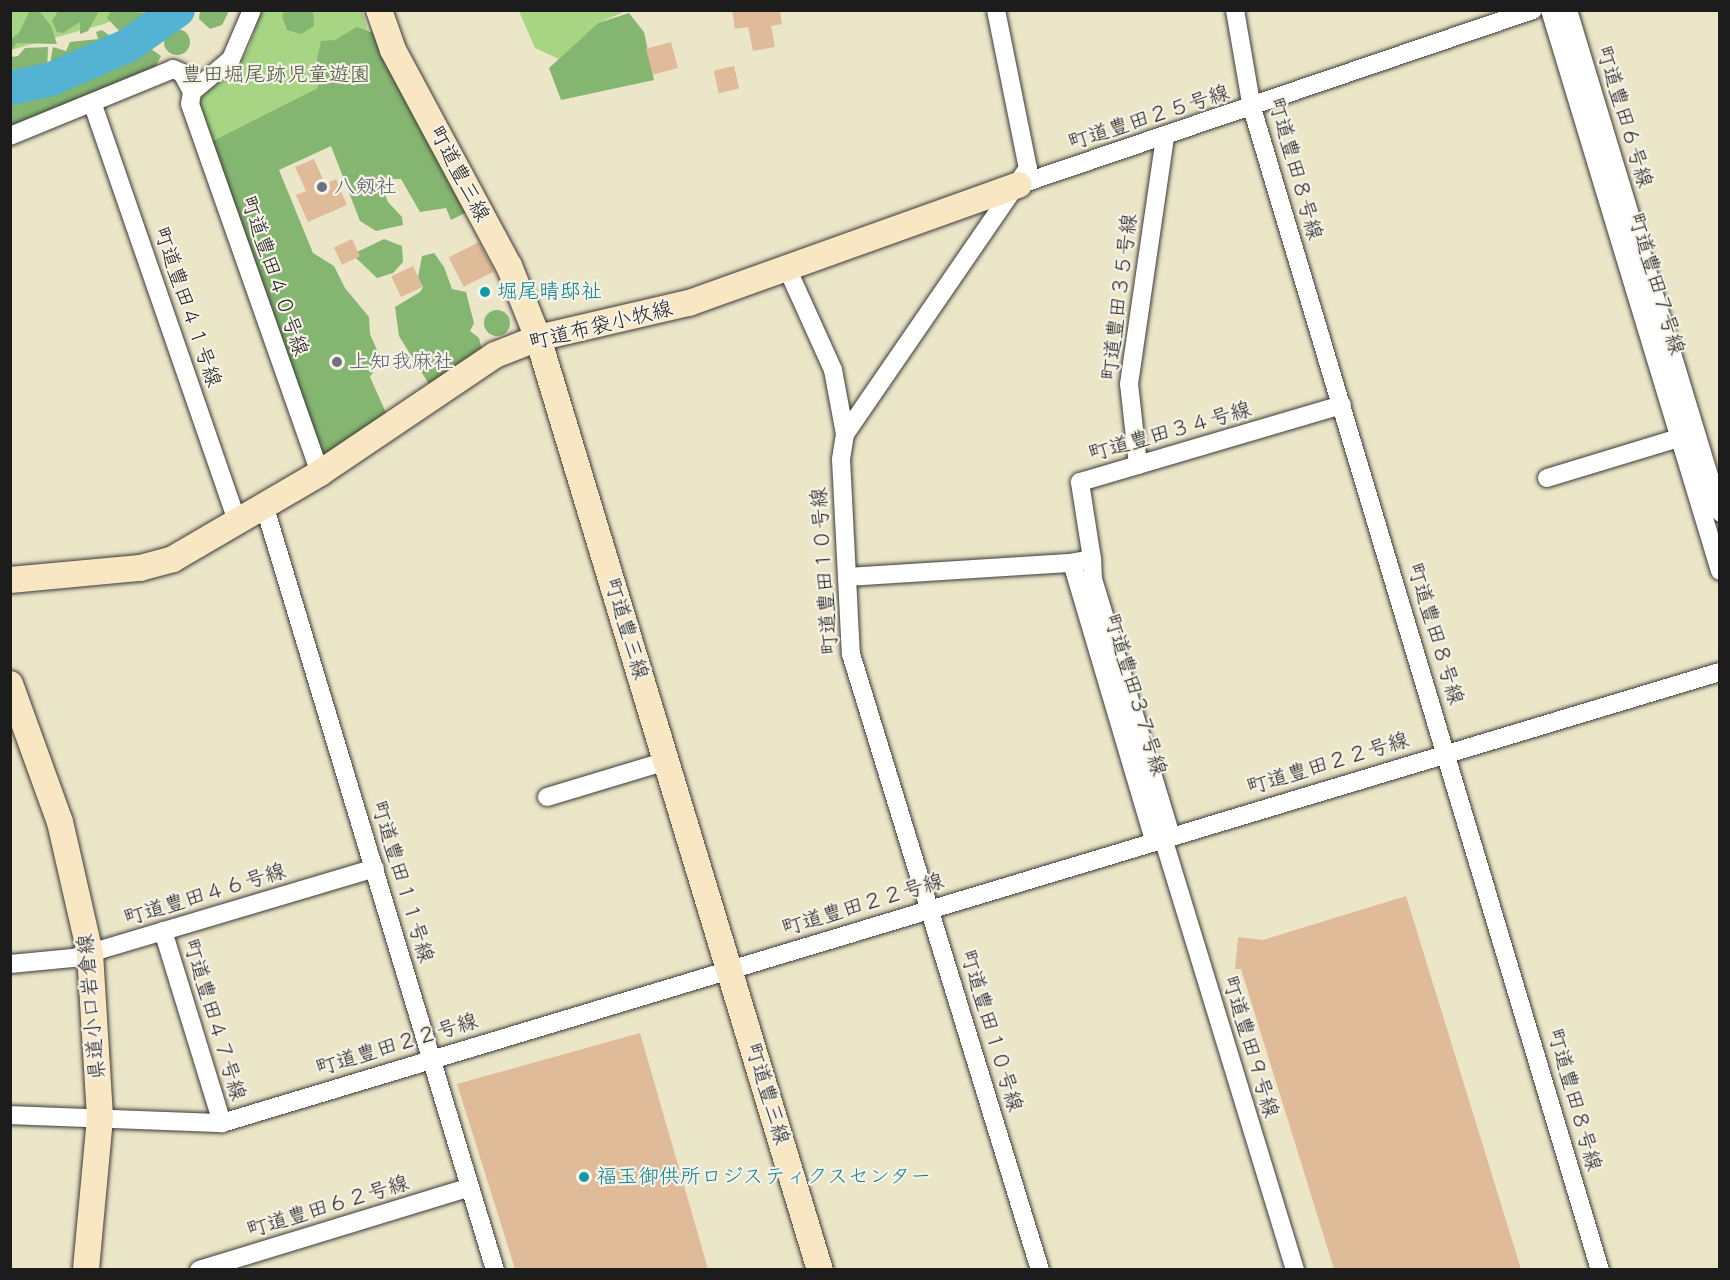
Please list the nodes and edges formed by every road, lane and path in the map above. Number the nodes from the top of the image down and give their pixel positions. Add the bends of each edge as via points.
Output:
1 (252, 10) edge
2 (379, 10) edge
3 (996, 10) edge
4 (1235, 10) edge
5 (1533, 10) edge
6 (1550, 10) edge
7 (1568, 10) edge
8 (192, 92) junction
9 (93, 105) junction
10 (1252, 108) junction
11 (10, 136) edge
12 (1165, 136) junction
13 (1017, 185) junction
14 (787, 268) junction
15 (538, 338) junction
16 (1342, 405) junction
17 (844, 434) junction
18 (1679, 438) junction
19 (1138, 465) junction
20 (320, 473) junction
21 (1547, 478) dead end
22 (265, 508) junction
23 (1719, 512) edge
24 (238, 524) junction
25 (1092, 559) junction
26 (1072, 563) junction
27 (1719, 571) edge
28 (847, 577) junction
29 (10, 580) edge
30 (1719, 672) edge
31 (10, 684) edge
32 (1447, 752) junction
33 (666, 761) junction
34 (547, 797) dead end
35 (1163, 838) junction
36 (375, 868) junction
37 (930, 908) junction
38 (163, 931) junction
39 (90, 953) junction
40 (10, 964) edge
41 (729, 969) junction
42 (431, 1058) junction
43 (10, 1115) edge
44 (100, 1118) junction
45 (222, 1123) junction
46 (470, 1187) junction
47 (86, 1269) edge
48 (199, 1269) edge
49 (495, 1269) edge
50 (820, 1269) edge
51 (1040, 1269) edge
52 (1295, 1269) edge
53 (1600, 1269) edge

1 - 8 street via 231,59
2 - 15 street, 町道豊三線 via 393,50 508,266
3 - 13 street, 町道豊田１０号線 via 1029,161
4 - 10 street, 町道豊田８号線
5 - 10 street, 町道豊田２５号線
6 - 18 street, 町道豊田７号線
7 - 23 street, 町道豊田６号線
8 - 9 street via 182,73 173,69
8 - 20 street, 町道豊田４０号線 via 190,104
9 - 11 street
9 - 24 street, 町道豊田４１号線
10 - 12 street, 町道豊田２５号線
10 - 16 street, 町道豊田８号線
12 - 13 street, 町道豊田２５号線
12 - 19 street, 町道豊田３５号線 via 1129,384
13 - 14 street, 町道布袋小牧線
13 - 17 street, 町道豊田１０号線
14 - 15 street, 町道布袋小牧線 via 689,303
14 - 17 street via 833,370
15 - 20 street, 町道布袋小牧線 via 495,355
15 - 33 street, 町道豊三線
16 - 19 street, 町道豊田３４号線
16 - 32 street, 町道豊田８号線
17 - 28 street, 町道豊田１０号線 via 841,459
18 - 21 street
18 - 27 street, 町道豊田７号線
19 - 25 street, 町道豊田３４号線 via 1080,482
20 - 22 street, 町道布袋小牧線
22 - 24 street, 町道布袋小牧線
22 - 36 street, 町道豊田１１号線
24 - 29 street, 町道布袋小牧線 via 157,565
25 - 26 street
25 - 35 street, 町道豊田９号線 via 1093,579
26 - 28 street
26 - 35 street, 町道豊田３７号線
28 - 37 street, 町道豊田１０号線 via 850,654
30 - 32 street, 町道豊田２２号線
31 - 39 street, 県道小口岩倉線 via 58,814
32 - 35 street, 町道豊田２２号線
32 - 53 street, 町道豊田８号線
33 - 34 street
33 - 41 street, 町道豊三線
35 - 37 street, 町道豊田２２号線
35 - 52 street, 町道豊田９号線
36 - 38 street, 町道豊田４６号線
36 - 42 street, 町道豊田１１号線
37 - 41 street, 町道豊田２２号線
37 - 51 street, 町道豊田１０号線
38 - 39 street, 町道豊田４６号線
38 - 45 street, 町道豊田４７号線
39 - 40 street, 町道豊田４６号線
39 - 44 street, 県道小口岩倉線
41 - 42 street, 町道豊田２２号線
41 - 50 street, 町道豊三線
42 - 45 street, 町道豊田２２号線
42 - 46 street, 町道豊田１１号線
43 - 44 street, 町道豊田２２号線
44 - 45 street, 町道豊田２２号線
44 - 47 street, 県道小口岩倉線
46 - 48 street, 町道豊田６２号線
46 - 49 street, 町道豊田１１号線

